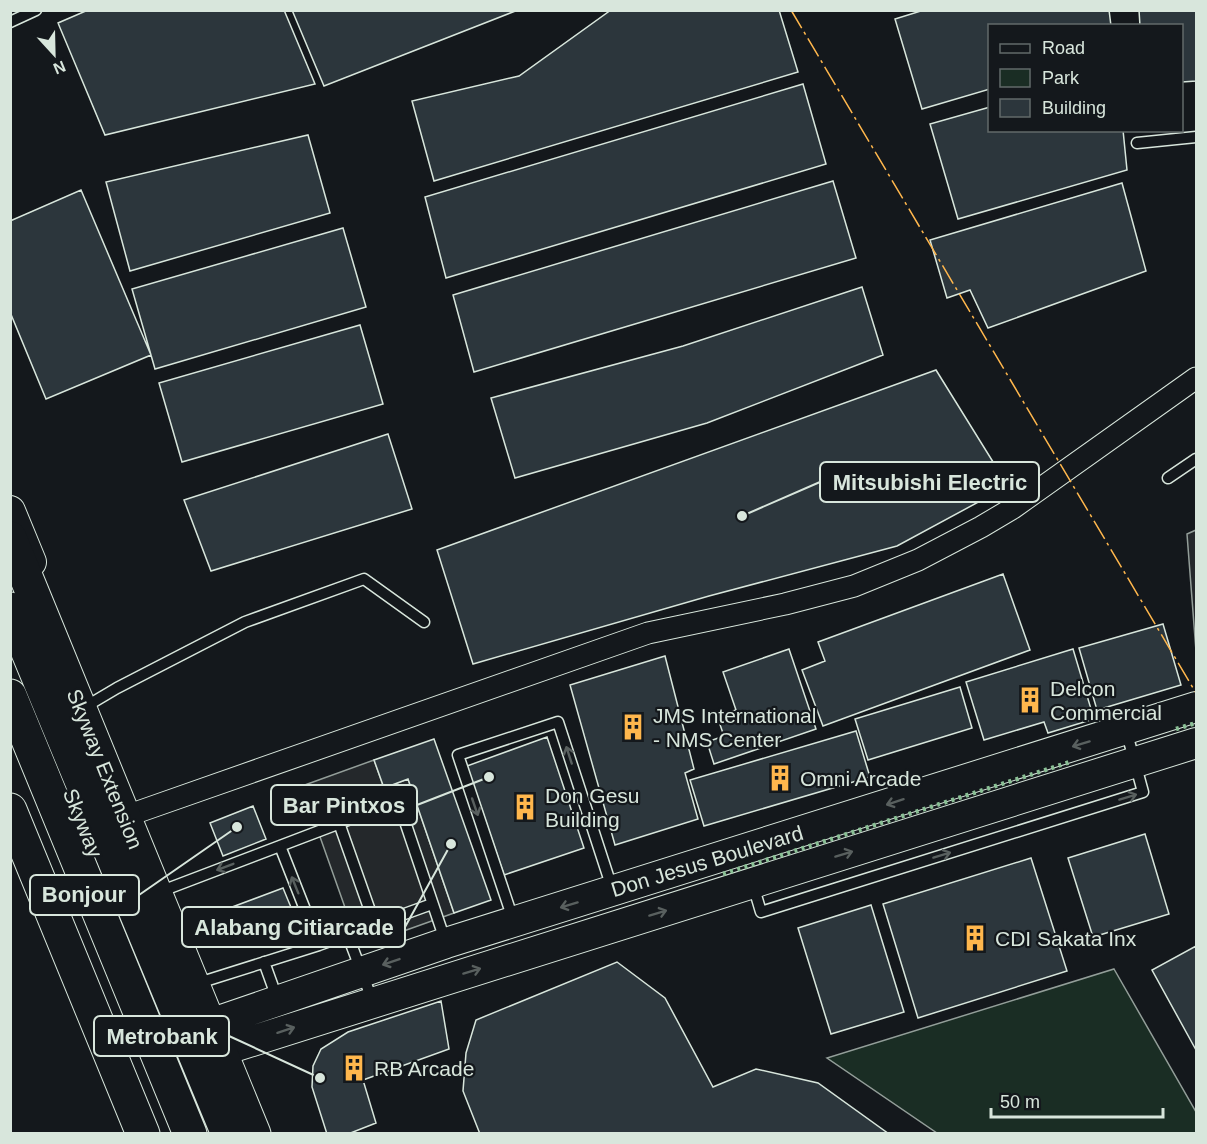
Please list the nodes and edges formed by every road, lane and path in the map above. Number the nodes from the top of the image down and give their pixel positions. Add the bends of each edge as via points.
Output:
1 (36, 10) edge
2 (10, 22) edge
3 (1197, 137) edge
4 (1137, 143) dead end
5 (1197, 378) edge
6 (1197, 459) edge
7 (1168, 478) dead end
8 (10, 511) edge
9 (10, 538) edge
10 (10, 609) edge
11 (424, 622) dead end
12 (10, 646) edge
13 (10, 696) edge
14 (90, 704) junction
15 (1197, 707) edge
16 (1126, 729) junction
17 (1197, 743) edge
18 (10, 746) edge
19 (1135, 762) junction
20 (10, 810) edge
21 (135, 813) junction
22 (339, 823) junction
23 (280, 846) junction
24 (10, 847) edge
25 (696, 865) junction
26 (167, 889) junction
27 (613, 891) junction
28 (706, 897) junction
29 (432, 904) junction
30 (514, 922) junction
31 (375, 926) junction
32 (348, 936) junction
33 (446, 944) junction
34 (319, 945) junction
35 (264, 962) junction
36 (362, 972) junction
37 (205, 981) junction
38 (278, 1000) junction
39 (374, 1002) junction
40 (219, 1021) junction
41 (230, 1048) junction
42 (128, 1134) edge
43 (143, 1134) edge
44 (169, 1134) edge
45 (190, 1134) edge
46 (211, 1134) edge
47 (228, 1134) edge
48 (254, 1134) edge
49 (265, 1134) edge

1 - 2 lane
3 - 4 lane
5 - 21 street via 1013,508 918,560 876,578 785,604 648,633
6 - 7 lane
8 - 14 street
9 - 48 highway, Skyway Extension
10 - 47 highway
11 - 14 lane via 364,579 245,622
12 - 46 highway, Skyway
13 - 45 highway, Skyway
14 - 21 street
15 - 16 street, Don Jesus Boulevard
16 - 19 lane
16 -> 25 street, Don Jesus Boulevard
17 - 19 street, Don Jesus Boulevard
18 - 44 highway
28 -> 19 street, Don Jesus Boulevard
20 - 43 highway
21 - 26 street
22 - 23 lane
22 - 29 lane via 398,801
22 - 31 lane
23 -> 26 lane
34 -> 23 lane
24 - 42 street
25 - 27 street, Don Jesus Boulevard
25 - 28 street
26 - 37 street
27 -> 30 street, Don Jesus Boulevard
27 -> 30 lane via 558,722 458,755
39 -> 28 street, Don Jesus Boulevard
29 - 31 lane
29 - 33 lane
30 - 33 street, Don Jesus Boulevard
31 - 32 lane
32 - 34 lane
32 - 36 lane
33 -> 36 street, Don Jesus Boulevard
34 - 35 lane
35 - 37 lane
35 - 38 lane
36 - 38 street, Don Jesus Boulevard
36 - 39 lane
37 - 40 street
38 - 40 street, Don Jesus Boulevard
41 -> 39 street, Don Jesus Boulevard
40 - 41 street
41 - 49 street

